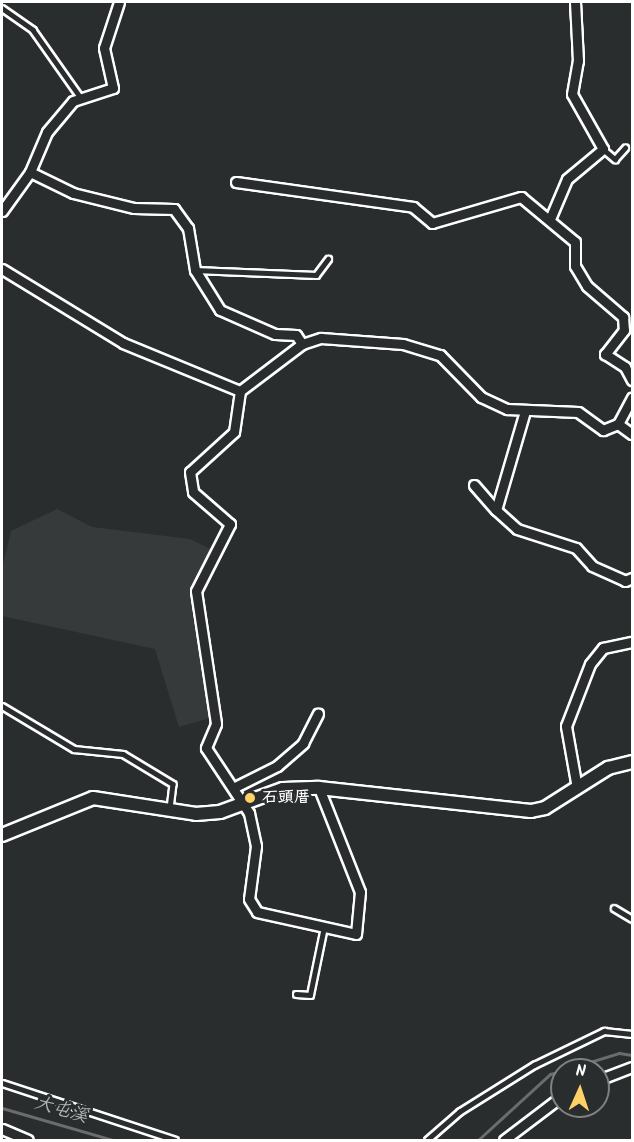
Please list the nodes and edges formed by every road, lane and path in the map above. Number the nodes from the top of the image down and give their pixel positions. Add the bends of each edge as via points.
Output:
1 (119, 2) edge
2 (575, 2) edge
3 (2, 8) edge
4 (81, 98) junction
5 (603, 148) junction
6 (625, 148) dead end
7 (30, 172) junction
8 (236, 182) dead end
9 (2, 211) edge
10 (550, 219) junction
11 (328, 259) dead end
12 (2, 269) edge
13 (195, 270) junction
14 (302, 344) junction
15 (633, 380) edge
16 (240, 391) junction
17 (633, 398) edge
18 (525, 411) junction
19 (618, 424) junction
20 (633, 434) edge
21 (474, 485) dead end
22 (496, 510) junction
23 (633, 578) edge
24 (633, 642) edge
25 (2, 706) edge
26 (318, 714) dead end
27 (633, 762) edge
28 (235, 787) junction
29 (319, 788) junction
30 (578, 788) junction
31 (245, 805) junction
32 (170, 810) junction
33 (2, 835) edge
34 (614, 908) dead end
35 (633, 919) edge
36 (324, 927) junction
37 (296, 994) dead end
38 (633, 1034) edge
39 (633, 1067) edge
40 (610, 1076) edge
41 (2, 1083) edge
42 (550, 1105) edge
43 (2, 1129) edge
44 (28, 1140) edge
45 (175, 1140) edge
46 (427, 1140) edge
47 (504, 1140) edge

1 - 4 street via 104,48 113,88
2 - 5 street via 578,61 572,94
3 - 4 lane via 33,30
4 - 7 street via 46,132
5 - 6 lane via 615,159
5 - 10 street via 567,179
7 - 9 street
7 - 13 street via 73,193 134,208 174,209 188,228
8 - 10 street via 413,207 432,223 521,197
10 - 15 street via 575,242 575,266 587,286 623,317 624,330 605,354 625,367
11 - 13 lane via 316,275
12 - 16 street via 123,343
13 - 14 street via 220,310 275,334 296,335
14 - 16 street
14 - 18 street via 321,338 403,344 440,355 481,397
16 - 28 street via 234,432 190,472 193,492 230,524 196,591 195,605 216,724 206,748
17 - 19 street
18 - 19 street via 578,412 603,430
18 - 22 street
19 - 20 street
21 - 22 street
22 - 23 street via 518,529 576,548 591,566 625,581
24 - 30 street via 603,648 590,664 566,726
25 - 32 lane via 74,749 123,754 173,784
26 - 28 street via 303,743 277,766
27 - 30 street via 608,768
28 - 31 street
29 - 30 street via 517,811 545,808
29 - 31 street via 283,789
29 - 36 street via 360,892 356,934
31 - 32 street via 220,812
31 - 36 street via 256,846 249,899 257,912
32 - 33 street via 93,798
34 - 35 lane
36 - 37 lane via 310,995
38 - 46 lane via 604,1031 534,1065 459,1112
39 - 40 street
41 - 45 lane
42 - 47 street
43 - 44 street

